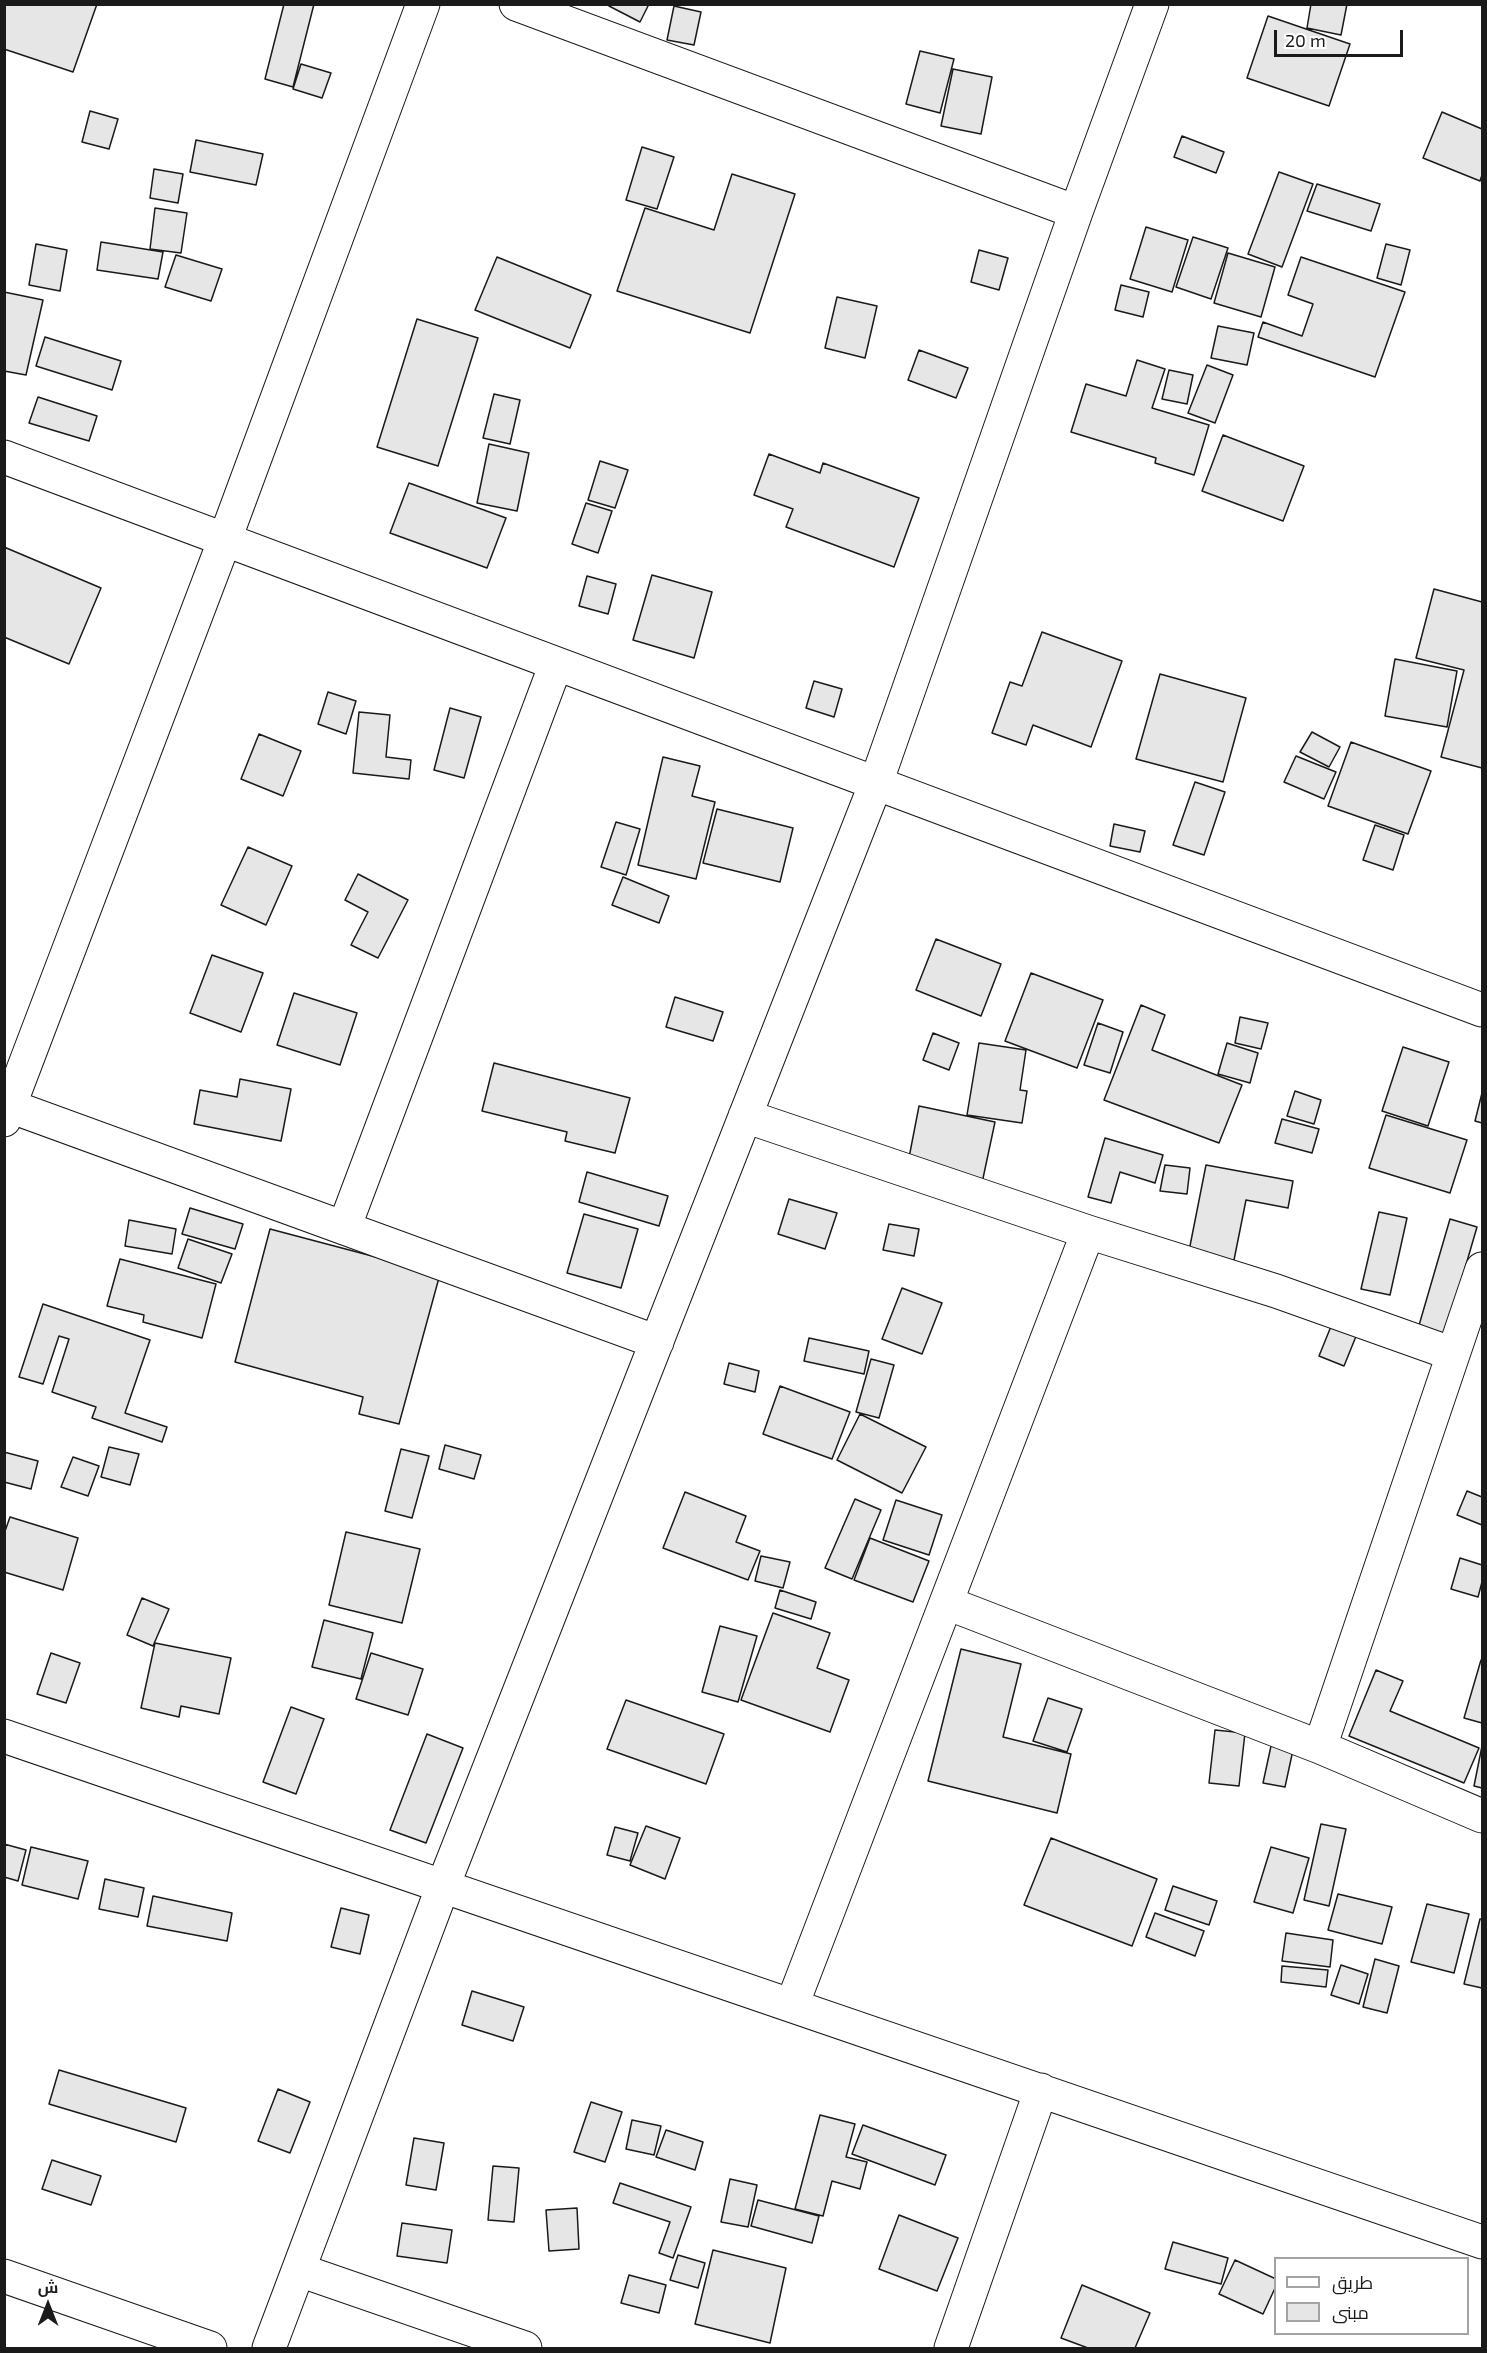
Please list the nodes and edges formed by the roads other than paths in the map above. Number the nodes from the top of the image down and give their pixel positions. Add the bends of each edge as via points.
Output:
1 (423, 4) edge
2 (516, 4) edge
3 (1152, 4) edge
4 (1076, 212) junction
5 (4, 457) edge
6 (225, 539) junction
7 (556, 664) junction
8 (876, 783) junction
9 (1482, 1010) edge
10 (6, 1110) edge
11 (745, 1116) junction
12 (344, 1228) junction
13 (1088, 1232) junction
14 (1482, 1269) edge
15 (657, 1342) junction
16 (1453, 1354) junction
17 (946, 1603) junction
18 (4, 1736) edge
19 (1320, 1747) junction
20 (1482, 1816) edge
21 (443, 1886) junction
22 (792, 2005) junction
23 (1041, 2090) junction
24 (1482, 2242) edge
25 (299, 2270) junction
26 (4, 2276) edge
27 (210, 2349) edge
28 (269, 2349) edge
29 (525, 2349) edge
30 (951, 2349) edge

1 - 6 street
2 - 4 street
3 - 4 street
4 - 8 street
5 - 6 street
6 - 7 street
6 - 10 street
7 - 8 street
7 - 12 street
8 - 9 street
8 - 11 street
10 - 12 street
11 - 13 street
11 - 15 street
12 - 15 street
13 - 16 street
13 - 17 street
14 - 16 street
15 - 21 street
16 - 19 street
17 - 19 street
17 - 22 street
18 - 21 street
19 - 20 street
21 - 22 street
21 - 25 street
22 - 23 street
23 - 24 street
23 - 30 street
25 - 28 street
25 - 29 street
26 - 27 street

